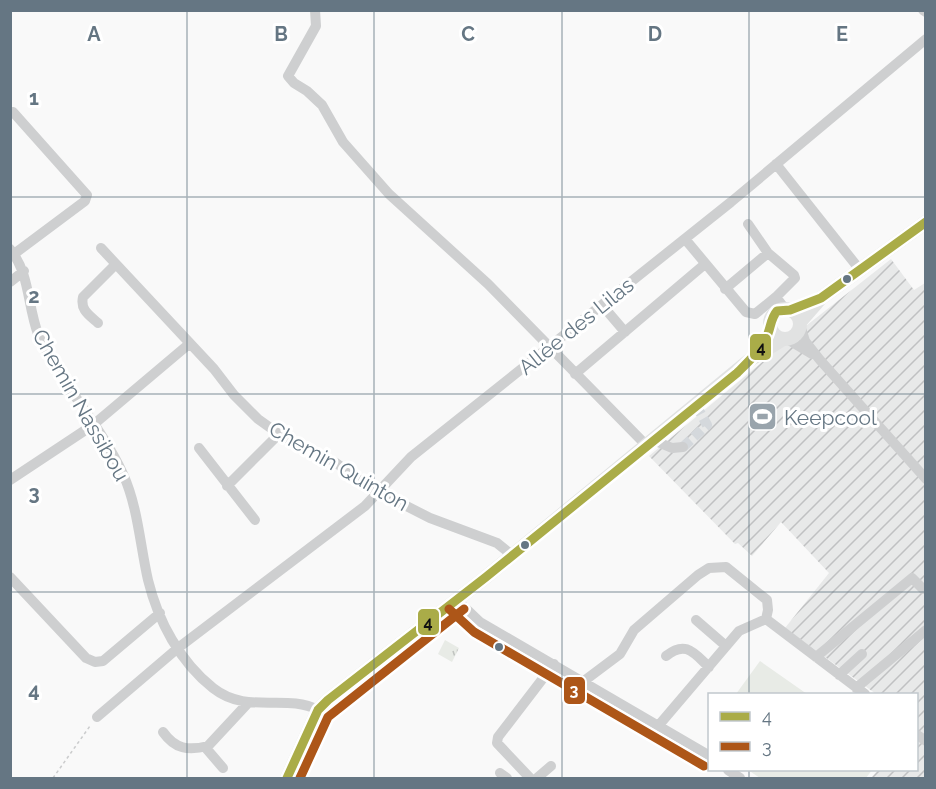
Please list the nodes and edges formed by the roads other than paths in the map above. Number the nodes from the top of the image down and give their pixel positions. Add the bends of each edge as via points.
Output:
1 (315, 10) edge
2 (926, 39) edge
3 (13, 112) dead end
4 (776, 164) junction
5 (926, 222) edge
6 (748, 224) dead end
7 (685, 239) junction
8 (101, 248) dead end
9 (12, 251) edge
10 (768, 253) junction
11 (116, 264) junction
12 (705, 264) junction
13 (860, 270) junction
14 (24, 271) junction
15 (10, 282) edge
16 (725, 289) junction
17 (776, 297) junction
18 (821, 298) junction
19 (602, 305) junction
20 (788, 309) junction
21 (98, 323) dead end
22 (800, 323) junction
23 (771, 329) junction
24 (625, 332) junction
25 (785, 339) junction
26 (189, 344) junction
27 (549, 347) junction
28 (751, 359) junction
29 (820, 360) junction
30 (575, 374) junction
31 (93, 425) junction
32 (279, 434) junction
33 (650, 442) junction
34 (683, 447) dead end
35 (199, 448) dead end
36 (926, 479) edge
37 (10, 480) edge
38 (227, 486) junction
39 (378, 492) junction
40 (255, 520) dead end
41 (512, 555) junction
42 (10, 578) edge
43 (923, 589) dead end
44 (457, 600) junction
45 (160, 614) junction
46 (766, 619) junction
47 (696, 620) dead end
48 (926, 630) edge
49 (726, 646) junction
50 (178, 648) junction
51 (862, 654) dead end
52 (666, 656) dead end
53 (816, 657) junction
54 (554, 664) junction
55 (709, 667) junction
56 (839, 675) junction
57 (584, 681) junction
58 (861, 691) edge
59 (248, 703) junction
60 (318, 710) junction
61 (97, 717) road end
62 (659, 725) junction
63 (164, 732) dead end
64 (205, 747) junction
65 (708, 755) edge
66 (551, 766) dead end
67 (223, 768) dead end
68 (292, 776) edge
69 (530, 778) edge
70 (537, 778) edge

1 - 27 street via 316,27 288,76 322,105 344,142 389,194 488,284
2 - 4 street, Allée des Lilas
3 - 9 street via 87,195 85,201
4 - 7 street, Allée des Lilas
4 - 13 street
5 - 13 main road
6 - 10 street
7 - 12 street
7 - 19 street, Allée des Lilas
8 - 11 street, Chemin Quinton
9 - 14 street, Chemin Nassibou
10 - 16 street
10 - 17 street via 795,278
11 - 21 street via 81,303 83,310
11 - 26 street, Chemin Quinton
12 - 16 street
12 - 24 street
13 - 18 main road
14 - 15 street
14 - 31 street, Chemin Nassibou via 38,335
16 - 17 street via 746,312 755,314
17 - 20 street
18 - 20 main road
18 - 22 main road
19 - 24 street
19 - 27 street, Allée des Lilas
20 - 22 main road via 796,313
20 - 23 main road via 772,316
22 - 25 main road via 796,334
22 - 29 street via 805,341
23 - 25 main road
23 - 28 main road
24 - 30 street
25 - 28 main road
25 - 29 street
26 - 31 street
26 - 32 street, Chemin Quinton via 243,405
27 - 30 street
27 - 39 street, Allée des Lilas via 411,457
28 - 33 main road
29 - 36 street
30 - 33 street
31 - 37 street
31 - 45 street, Chemin Nassibou via 119,465 129,489 149,583
32 - 38 street
32 - 39 street, Chemin Quinton via 336,463
33 - 34 street
33 - 41 main road
35 - 38 street
38 - 40 street
39 - 41 street, Chemin Quinton via 430,518 497,543
39 - 50 street, Allée des Lilas via 351,517
41 - 44 main road
42 - 45 street via 95,663 103,661
43 - 53 street via 912,578
44 - 54 street via 480,622
44 - 60 main road
45 - 50 street, Chemin Nassibou
46 - 49 street via 739,631
46 - 53 street
46 - 57 street via 767,600 726,567 709,568 634,630 620,654
47 - 49 street
48 - 58 street
49 - 55 street
50 - 59 street, Chemin Nassibou via 211,686
50 - 61 street, Allée des Lilas
51 - 56 street
52 - 55 street via 684,648
53 - 56 street
54 - 57 street
54 - 69 street via 498,737 497,743
55 - 62 street
56 - 58 street
57 - 62 street
59 - 60 street, Chemin Nassibou via 303,705
59 - 64 street
60 - 68 main road
62 - 65 street
63 - 64 street via 179,747
64 - 67 street
66 - 70 street

